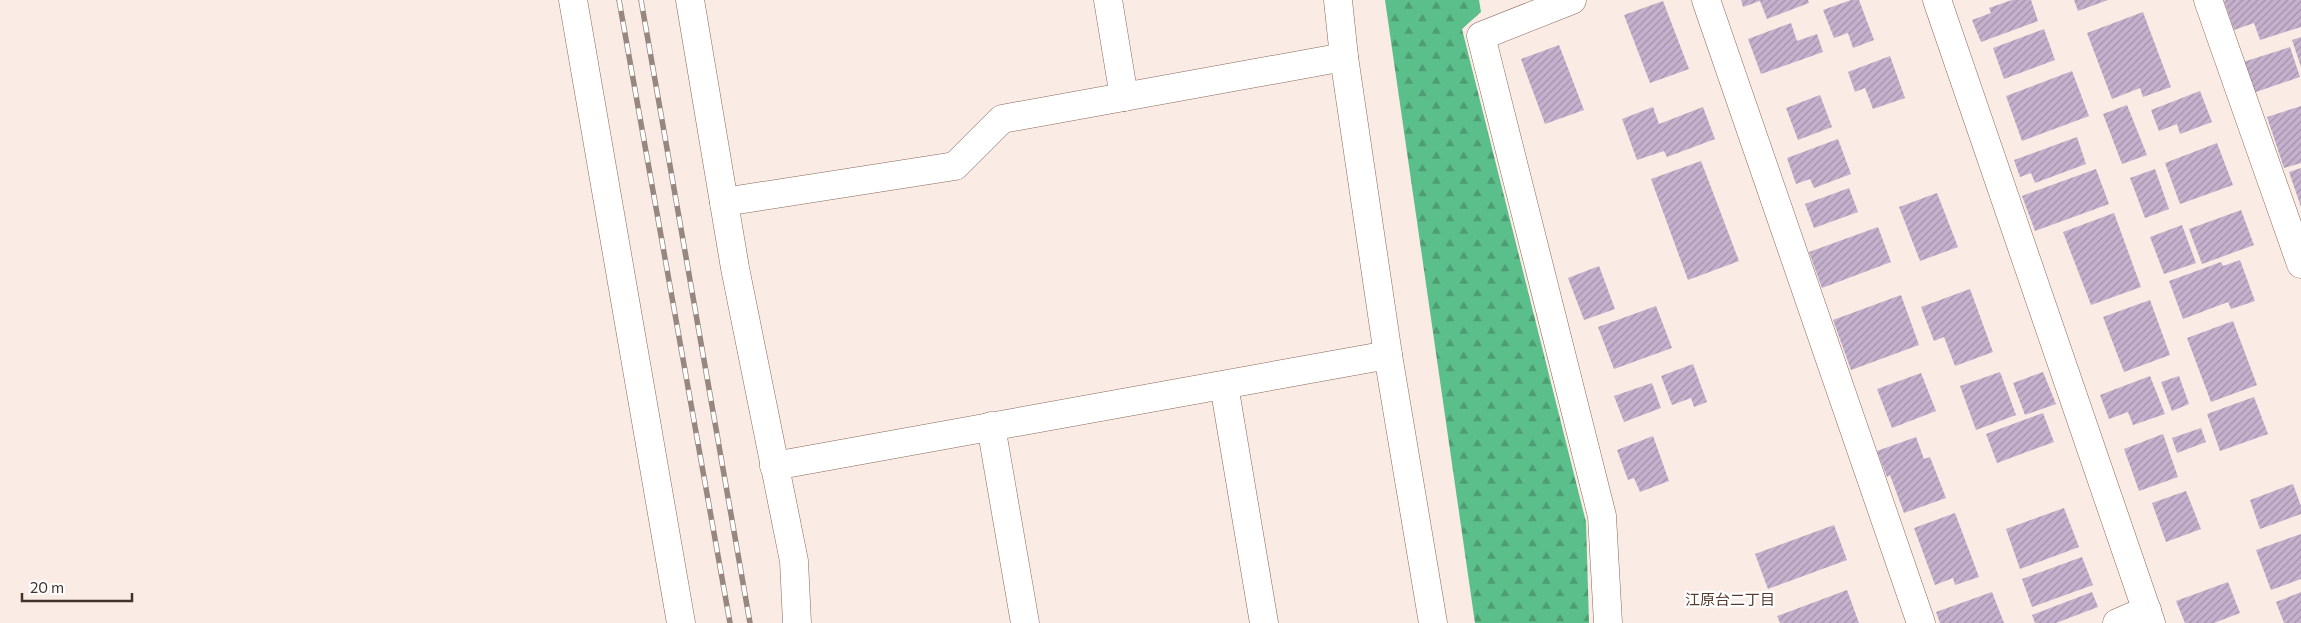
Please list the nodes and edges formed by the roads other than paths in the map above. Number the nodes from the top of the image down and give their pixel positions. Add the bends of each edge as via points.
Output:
1 (573, 0) edge
2 (690, 0) edge
3 (1108, 0) edge
4 (1338, 0) edge
5 (1572, 0) edge
6 (1706, 0) edge
7 (1937, 0) edge
8 (2208, 0) edge
9 (1344, 57) junction
10 (1124, 97) junction
11 (724, 202) junction
12 (2301, 264) edge
13 (1388, 355) junction
14 (1224, 385) junction
15 (991, 426) junction
16 (774, 466) junction
17 (2149, 616) edge
18 (680, 623) edge
19 (797, 623) edge
20 (1025, 623) edge
21 (1264, 623) edge
22 (1433, 623) edge
23 (1608, 623) edge
24 (1921, 623) edge
25 (2117, 623) edge

1 - 18 street
2 - 11 street
3 - 10 street
4 - 9 street
5 - 23 street via 1480,36 1602,516
6 - 24 street
7 - 17 street
8 - 12 street
9 - 10 street
9 - 13 street
10 - 11 street via 1002,119 955,166
11 - 16 street
13 - 14 street
13 - 22 street
14 - 15 street
14 - 21 street
15 - 16 street
15 - 20 street
16 - 19 street via 794,561
17 - 25 street

